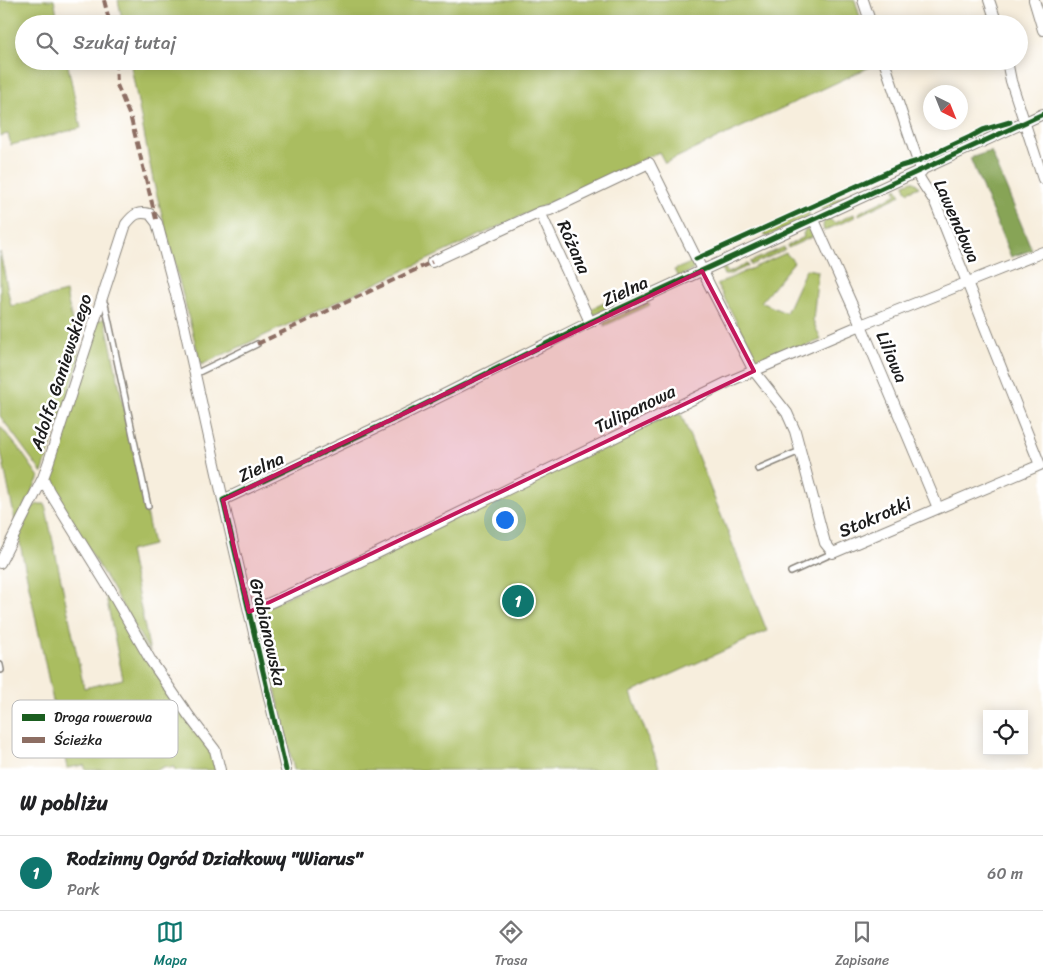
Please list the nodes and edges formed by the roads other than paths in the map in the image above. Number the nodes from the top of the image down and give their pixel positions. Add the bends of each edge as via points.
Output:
1 (863, 0) edge
2 (990, 0) edge
3 (1034, 0) edge
4 (868, 15) edge
5 (994, 15) edge
6 (1043, 30) edge
7 (887, 70) edge
8 (1009, 70) edge
9 (1043, 114) edge
10 (1025, 122) junction
11 (649, 163) joint
12 (920, 172) junction
13 (1043, 179) edge
14 (540, 212) junction
15 (814, 220) junction
16 (157, 224) joint
17 (1043, 252) edge
18 (432, 262) dead end
19 (702, 271) junction
20 (966, 283) junction
21 (102, 299) junction
22 (590, 322) junction
23 (861, 325) junction
24 (257, 344) dead end
25 (754, 371) junction
26 (195, 374) junction
27 (800, 451) junction
28 (758, 469) dead end
29 (43, 478) junction
30 (223, 500) junction
31 (148, 506) dead end
32 (938, 508) junction
33 (832, 553) junction
34 (0, 563) edge
35 (791, 572) dead end
36 (249, 612) junction
37 (178, 700) edge
38 (178, 700) edge
39 (220, 770) edge
40 (286, 770) edge

1 - 4 street
2 - 5 street
3 - 6 street
7 - 12 street, Lawendowa
8 - 10 street
9 - 10 street, Zielna
10 - 12 street, Zielna
10 - 13 street
11 - 14 street, Różana
11 - 19 street, Stokrotki
12 - 15 street, Zielna
12 - 20 street, Lawendowa via 923,186 934,202
14 - 18 street, Różana
14 - 22 street, Różana
15 - 19 street, Zielna
15 - 23 street, Liliowa
16 - 21 street, Adolfa Ganiewskiego via 150,214 143,212 134,215 126,224
16 - 26 street, Grabianowska
17 - 20 street, Tulipanowa
19 - 22 street, Zielna
19 - 25 street, Stokrotki
20 - 23 street, Tulipanowa
20 - 32 street, Stokrotki via 1040,465
21 - 29 street, Adolfa Ganiewskiego
21 - 31 lane via 106,304
22 - 30 street, Zielna
23 - 25 street, Tulipanowa
23 - 32 street, Liliowa
24 - 26 lane
25 - 27 street, Stokrotki via 787,412
25 - 36 street, Tulipanowa
26 - 30 street, Grabianowska
27 - 28 lane
27 - 33 street, Stokrotki via 825,544
29 - 34 street, Adolfa Ganiewskiego
29 - 38 street via 151,661
30 - 36 street, Grabianowska
32 - 33 street, Stokrotki
33 - 35 lane
36 - 40 street, Grabianowska
37 - 39 street via 215,750

